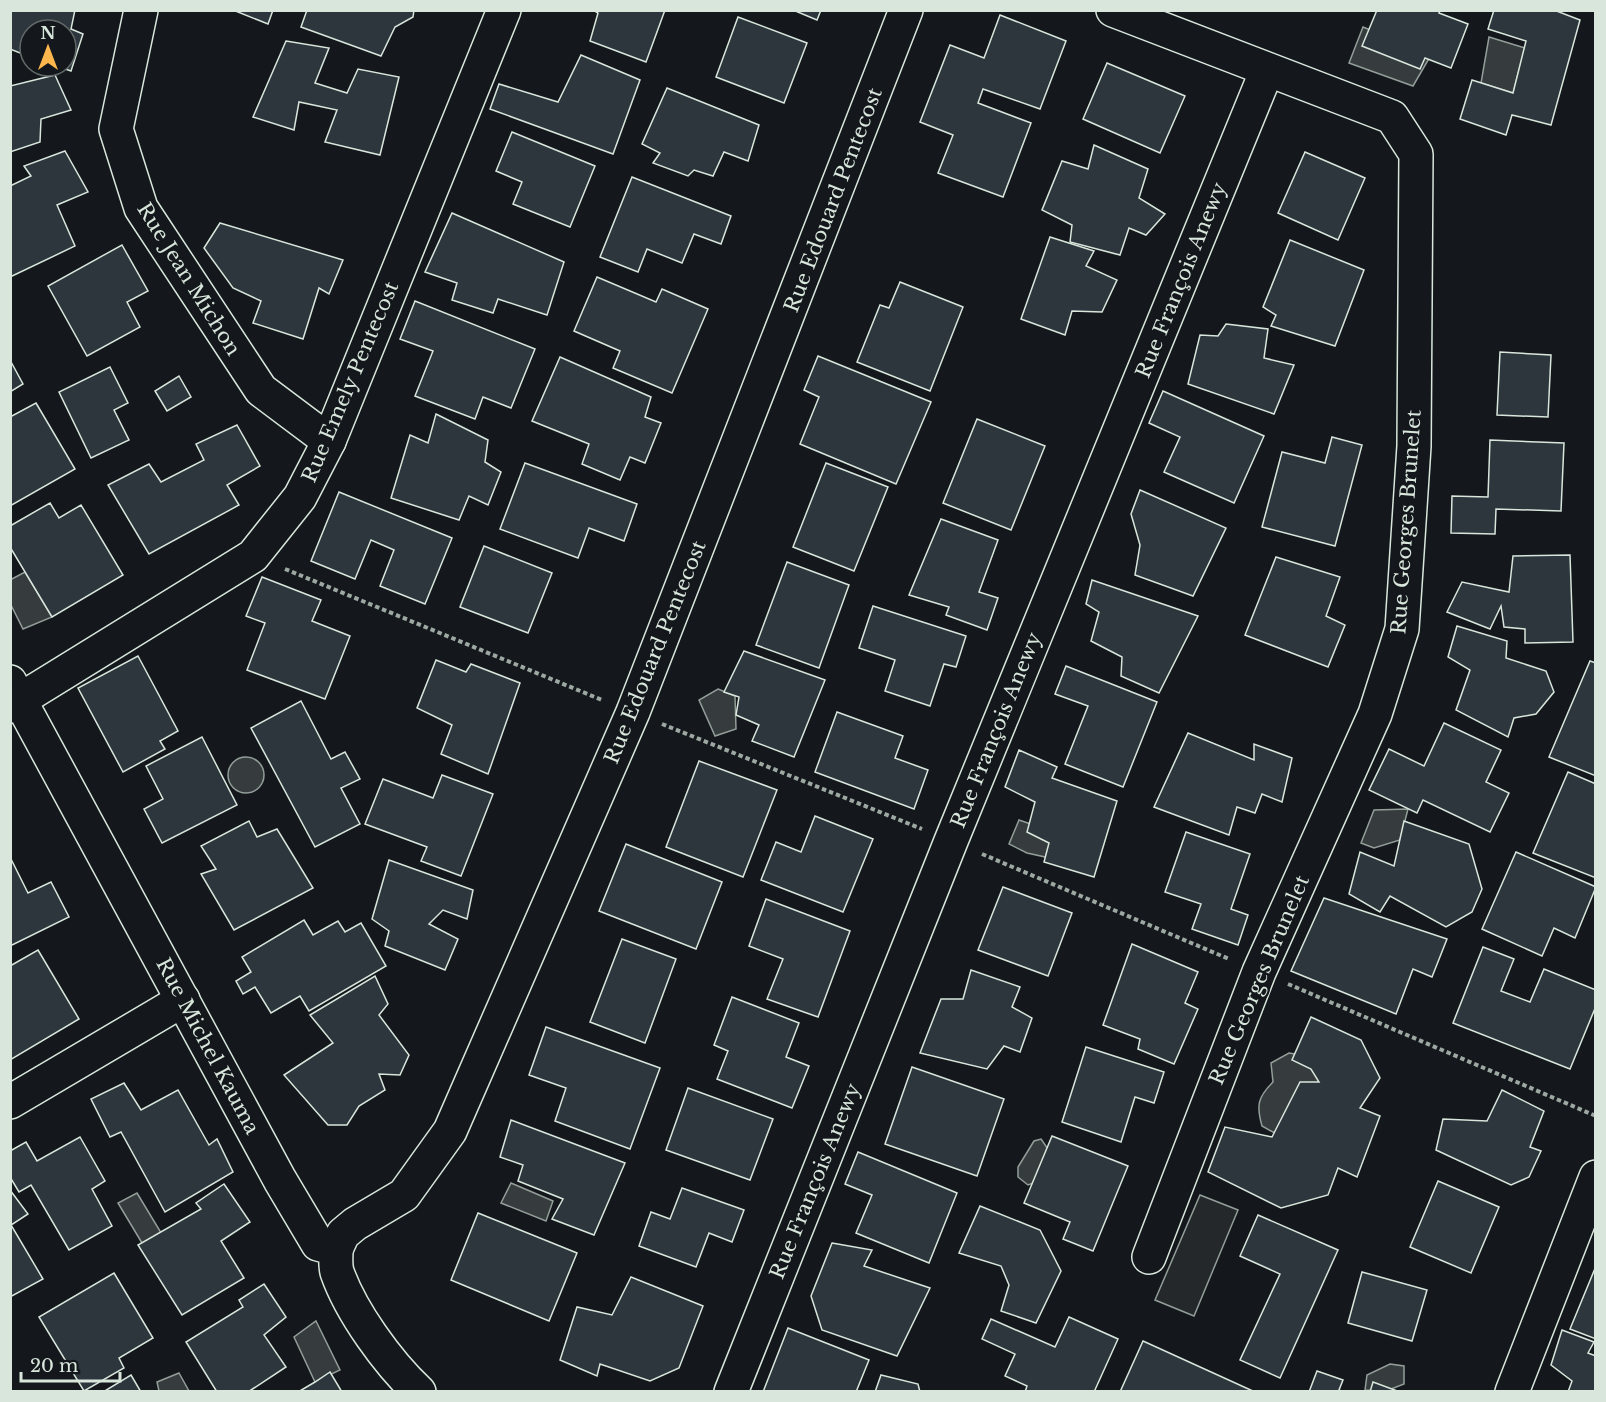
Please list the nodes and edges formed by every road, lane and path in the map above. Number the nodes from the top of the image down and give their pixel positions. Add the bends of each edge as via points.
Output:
1 (141, 10) edge
2 (504, 10) edge
3 (906, 10) edge
4 (1113, 10) edge
5 (1267, 70) junction
6 (329, 441) junction
7 (14, 696) edge
8 (183, 1000) junction
9 (10, 1102) edge
10 (1596, 1177) edge
11 (336, 1249) junction
12 (1149, 1257) dead end
13 (419, 1392) edge
14 (731, 1392) edge
15 (1512, 1392) edge

1 - 6 street, Rue Jean Michon via 116,129 141,208 261,390
2 - 6 street, Rue Emely Pentecost
3 - 11 street, Rue Edouard Pentecost via 633,712 450,1131 404,1195 342,1234
4 - 5 street, Rue Georges Brunelet
5 - 12 street, Rue Georges Brunelet via 1392,117 1416,154 1414,446 1402,629 1375,714 1259,972
5 - 14 street, Rue François Anewy via 955,830
6 - 7 street, Rue Emely Pentecost via 300,497 254,556
7 - 8 street, Rue Michel Kauma
8 - 9 street
8 - 11 street, Rue Michel Kauma via 318,1244
10 - 15 street
11 - 13 street via 336,1271 356,1309 396,1370

